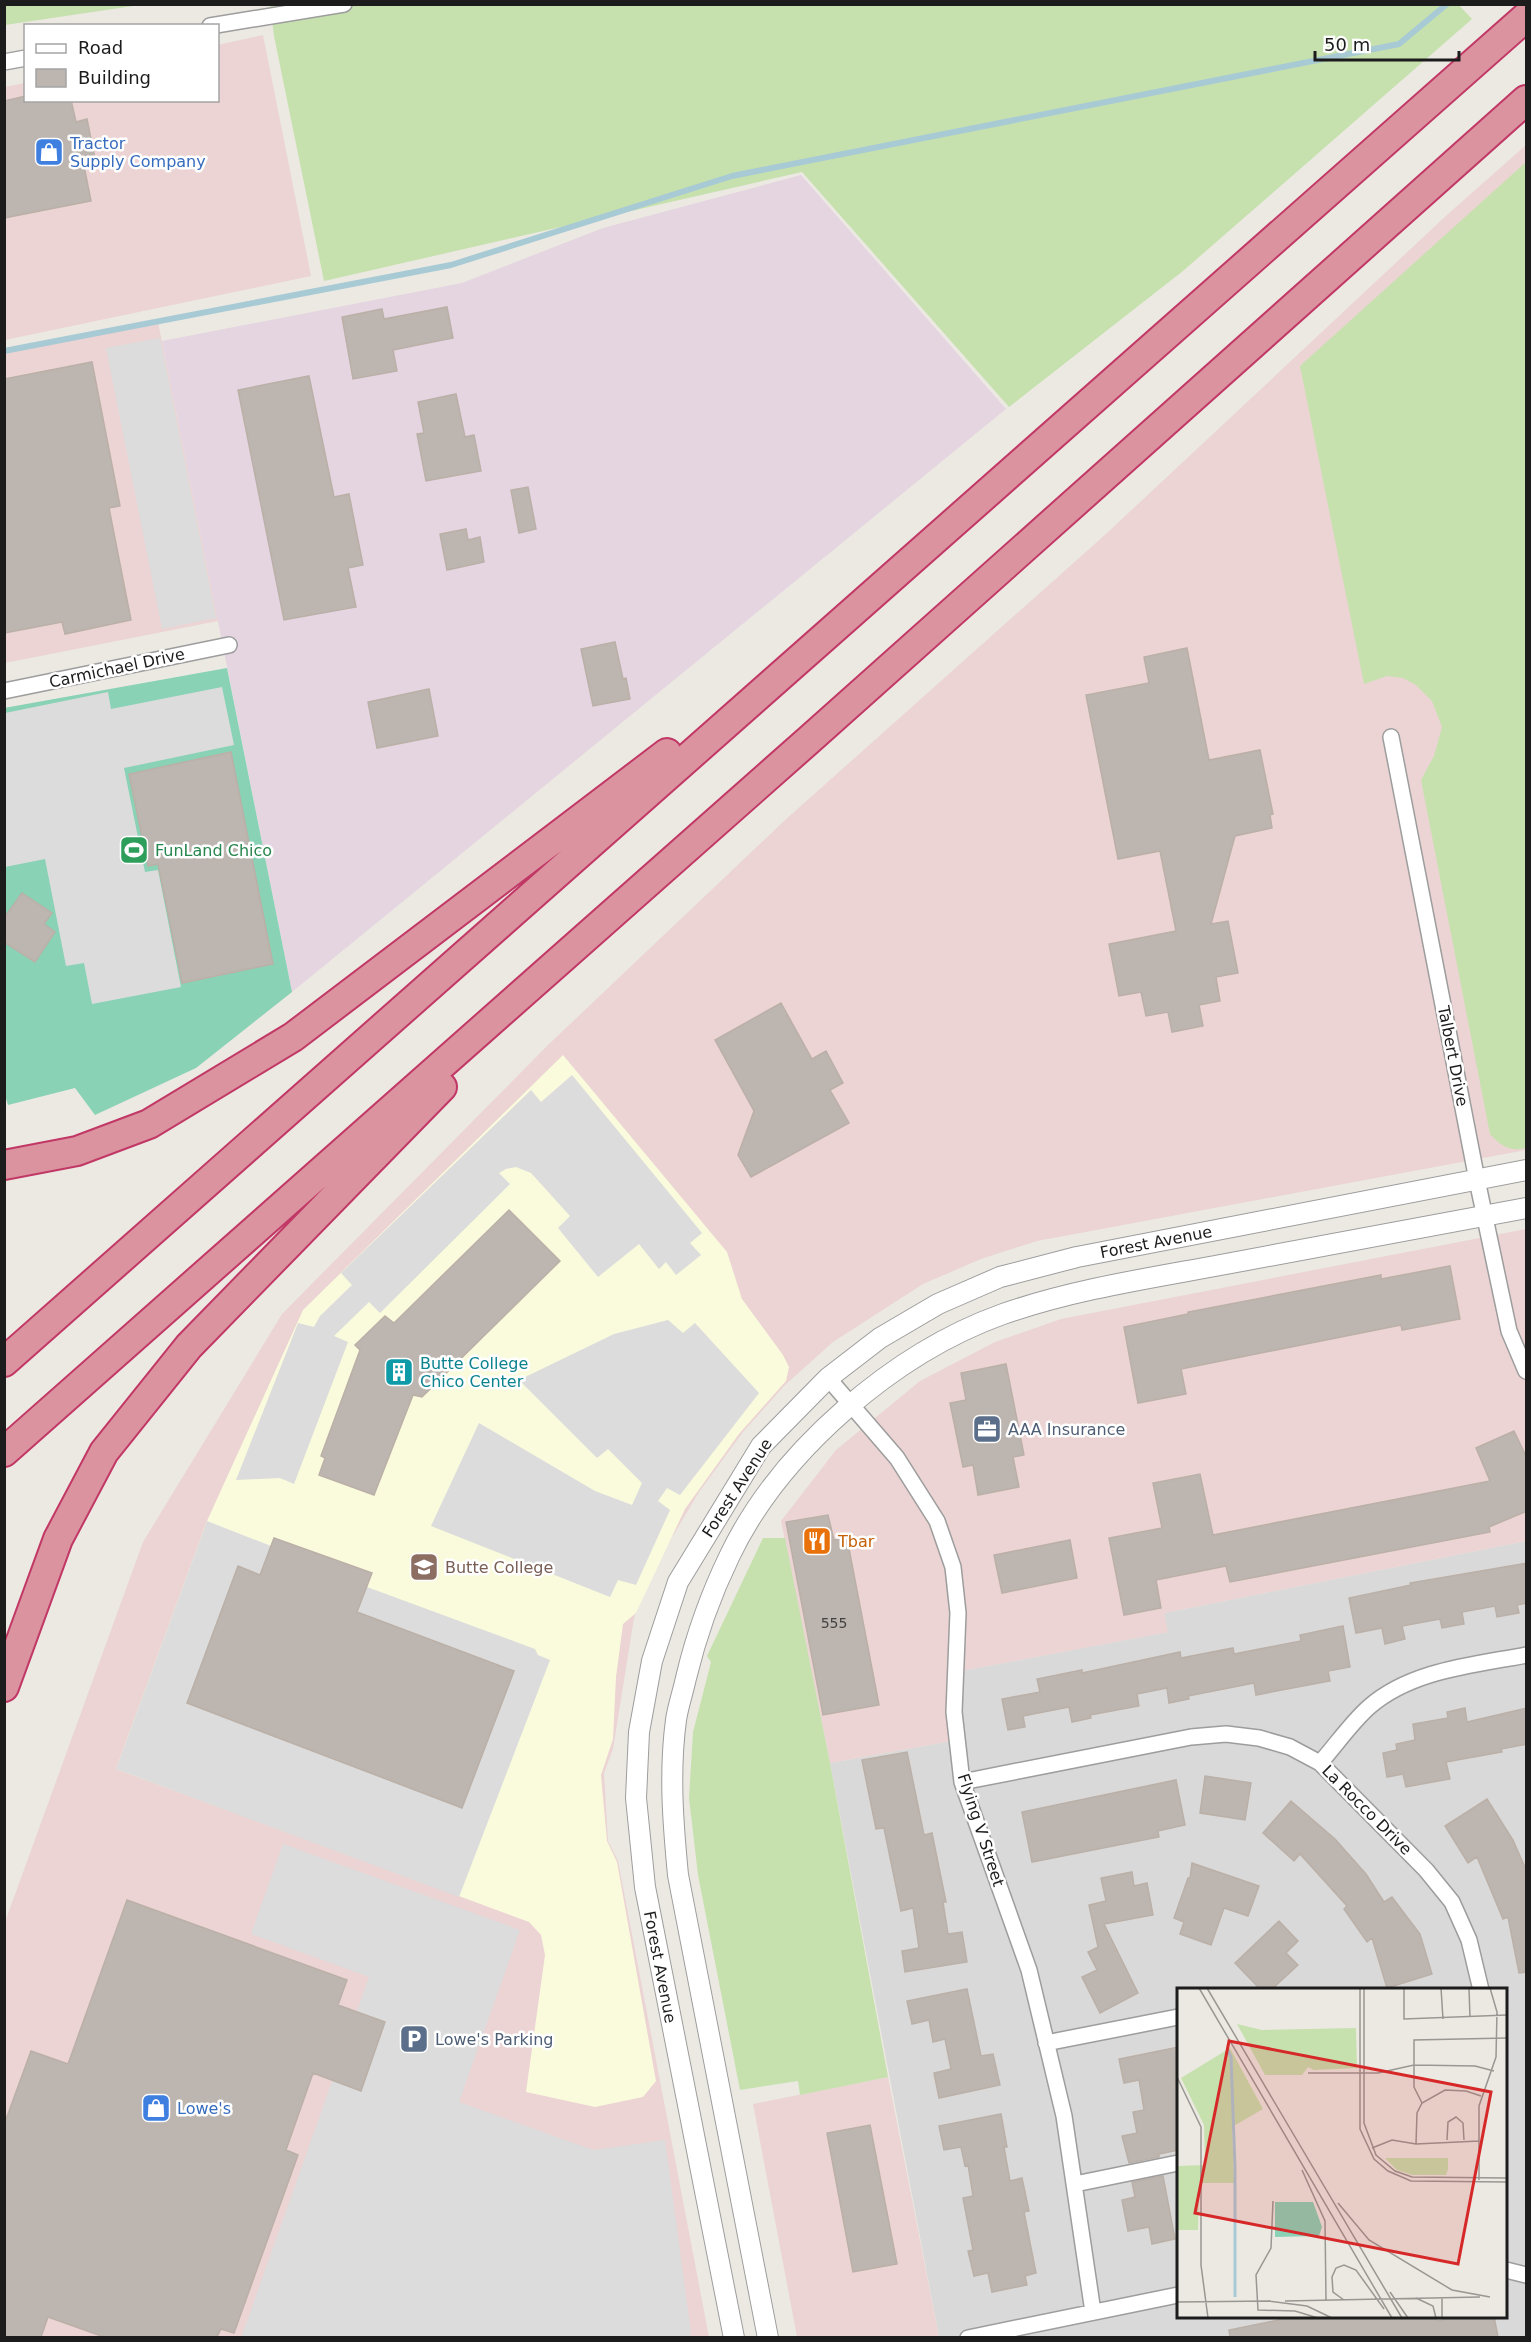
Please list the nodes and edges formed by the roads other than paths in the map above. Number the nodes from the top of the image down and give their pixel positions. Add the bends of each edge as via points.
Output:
1 (344, 4) edge
2 (1527, 17) edge
3 (219, 25) edge
4 (24, 58) edge
5 (4, 62) edge
6 (1527, 100) edge
7 (229, 645) dead end
8 (4, 691) edge
9 (732, 718) junction
10 (1391, 737) dead end
11 (553, 967) junction
12 (4, 1164) edge
13 (1527, 1170) edge
14 (1477, 1180) junction
15 (1527, 1208) edge
16 (1485, 1216) junction
17 (4, 1362) edge
18 (1527, 1371) edge
19 (828, 1378) junction
20 (851, 1405) junction
21 (4, 1452) edge
22 (1527, 1655) edge
23 (4, 1687) edge
24 (1320, 1763) junction
25 (962, 1782) junction
26 (1481, 1988) edge
27 (1177, 2017) edge
28 (1046, 2043) junction
29 (1177, 2163) edge
30 (1075, 2184) junction
31 (1507, 2270) edge
32 (1527, 2275) edge
33 (1177, 2295) edge
34 (1094, 2312) junction
35 (734, 2337) edge
36 (768, 2337) edge
37 (968, 2337) edge

1 - 3 street
2 - 9 highway
4 - 5 street
6 - 11 highway
7 - 8 street, Carmichael Drive
9 - 12 highway via 667,752 293,1037 149,1124 77,1151
9 - 17 highway
10 - 14 street, Talbert Drive
11 - 21 highway
11 - 23 highway via 425,1106 189,1346 104,1452 58,1539
13 - 14 street, Forest Avenue
14 - 16 street, Talbert Drive
14 - 19 street, Forest Avenue via 1077,1257 1000,1277 938,1304 880,1338
15 - 16 street, Forest Avenue
16 - 18 street, Talbert Drive via 1509,1331
16 - 20 street, Forest Avenue via 1053,1299 1001,1315 944,1341 892,1373
19 - 20 street, Flying V Street
19 - 35 street, Forest Avenue via 761,1446 678,1582 652,1661 639,1732 636,1798 645,1887
20 - 25 street, Flying V Street via 903,1467 937,1521 953,1567 958,1613 954,1712
20 - 36 street, Forest Avenue via 802,1453 764,1499 730,1554 695,1641 676,1720 671,1800 678,1875
22 - 24 street via 1446,1671 1403,1685 1370,1707
24 - 25 street, La Rocco Drive via 1290,1747 1226,1734 1191,1737
24 - 26 street, La Rocco Drive via 1426,1869 1452,1902 1469,1940
25 - 28 street, Flying V Street via 1029,1970
27 - 28 street
28 - 30 street, Flying V Street
29 - 30 street
30 - 34 street, Flying V Street
31 - 32 street
33 - 34 street
34 - 37 street

